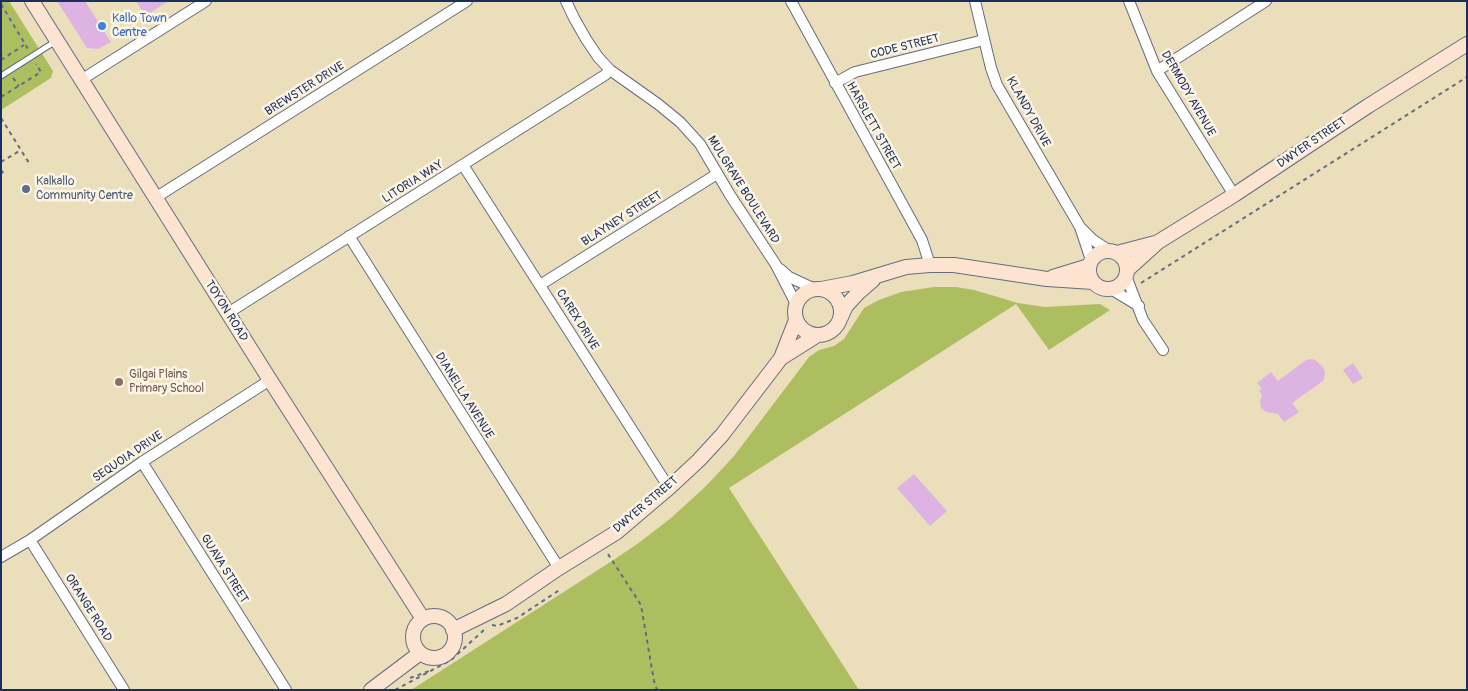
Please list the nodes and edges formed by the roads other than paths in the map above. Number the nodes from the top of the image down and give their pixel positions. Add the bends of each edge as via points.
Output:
1 (32, 1) edge
2 (206, 1) edge
3 (468, 1) edge
4 (566, 1) edge
5 (791, 1) edge
6 (975, 1) edge
7 (1129, 1) edge
8 (1266, 1) edge
9 (984, 40) junction
10 (57, 41) junction
11 (1467, 44) edge
12 (610, 70) junction
13 (1157, 71) junction
14 (1, 76) edge
15 (81, 80) junction
16 (835, 83) junction
17 (463, 165) junction
18 (717, 174) junction
19 (1234, 195) junction
20 (155, 198) junction
21 (1080, 227) junction
22 (349, 236) junction
23 (1158, 242) junction
24 (1113, 252) junction
25 (1090, 263) junction
26 (776, 265) junction
27 (930, 265) junction
28 (1126, 273) junction
29 (880, 275) junction
30 (1047, 279) junction
31 (1093, 282) junction
32 (540, 285) junction
33 (818, 289) junction
34 (1111, 289) junction
35 (796, 304) junction
36 (1139, 306) junction
37 (228, 313) junction
38 (841, 317) junction
39 (796, 320) junction
40 (816, 336) junction
41 (1163, 350) dead end
42 (781, 358) junction
43 (270, 380) junction
44 (142, 462) junction
45 (670, 487) junction
46 (30, 540) junction
47 (1, 557) edge
48 (559, 568) junction
49 (424, 619) junction
50 (453, 630) junction
51 (420, 653) junction
52 (124, 690) edge
53 (286, 690) edge
54 (371, 690) edge

1 - 10 street, TOYON ROAD
2 - 15 street
3 - 20 street, BREWSTER DRIVE
4 - 12 street, MULGRAVE BOULEVARD via 586,39
5 - 16 street, HARSLETT STREET
6 - 9 street, KLANDY DRIVE
7 - 13 street, DERMODY AVENUE
8 - 13 street
9 - 16 street, CODE STREET via 855,72
9 - 21 street, KLANDY DRIVE via 998,85
10 - 14 lane
10 - 15 street, TOYON ROAD
11 - 19 street, DWYER STREET
12 - 17 street, LITORIA WAY
12 - 18 street, MULGRAVE BOULEVARD via 680,122 700,144
13 - 19 street, DERMODY AVENUE
15 - 20 street, TOYON ROAD
16 - 27 street, HARSLETT STREET via 922,240
17 - 22 street, LITORIA WAY
17 - 32 street, CAREX DRIVE
18 - 26 street, MULGRAVE BOULEVARD
18 - 32 street, BLAYNEY STREET
19 - 23 street, DWYER STREET
20 - 37 street, TOYON ROAD
21 - 24 street, KLANDY DRIVE via 1093,240
21 - 25 street, KLANDY DRIVE
22 - 37 street, LITORIA WAY
22 - 48 street, DIANELLA AVENUE
23 - 24 street, DWYER STREET
23 - 28 street, DWYER STREET
24 - 25 street via 1099,252
24 - 28 street via 1124,260
25 - 30 street
25 - 31 street via 1089,275
26 - 33 street, MULGRAVE BOULEVARD via 789,277
26 - 35 street, MULGRAVE BOULEVARD
27 - 29 street via 906,267
27 - 30 street via 954,265
28 - 34 street via 1120,284
28 - 36 street
29 - 33 street
29 - 38 street via 858,293
30 - 31 street
31 - 34 street via 1101,288
32 - 45 street, CAREX DRIVE
33 - 35 street via 803,294
33 - 38 street via 833,294 842,310
34 - 36 street
35 - 39 street
36 - 41 street via 1143,320
37 - 43 street, TOYON ROAD
38 - 40 street via 838,326 830,333
39 - 40 street via 804,331
39 - 42 street, DWYER STREET
40 - 42 street, DWYER STREET
42 - 45 street, DWYER STREET via 722,435
43 - 44 street, SEQUOIA DRIVE
43 - 49 street, TOYON ROAD
44 - 46 street, SEQUOIA DRIVE
44 - 53 street, GUAVA STREET
45 - 48 street, DWYER STREET via 617,532
46 - 47 street, SEQUOIA DRIVE
46 - 52 street, ORANGE ROAD
48 - 50 street, DWYER STREET via 506,604
49 - 50 street via 438,616 445,619
49 - 51 street via 413,633 415,648
50 - 51 street via 455,640 448,653 438,658
51 - 54 street

